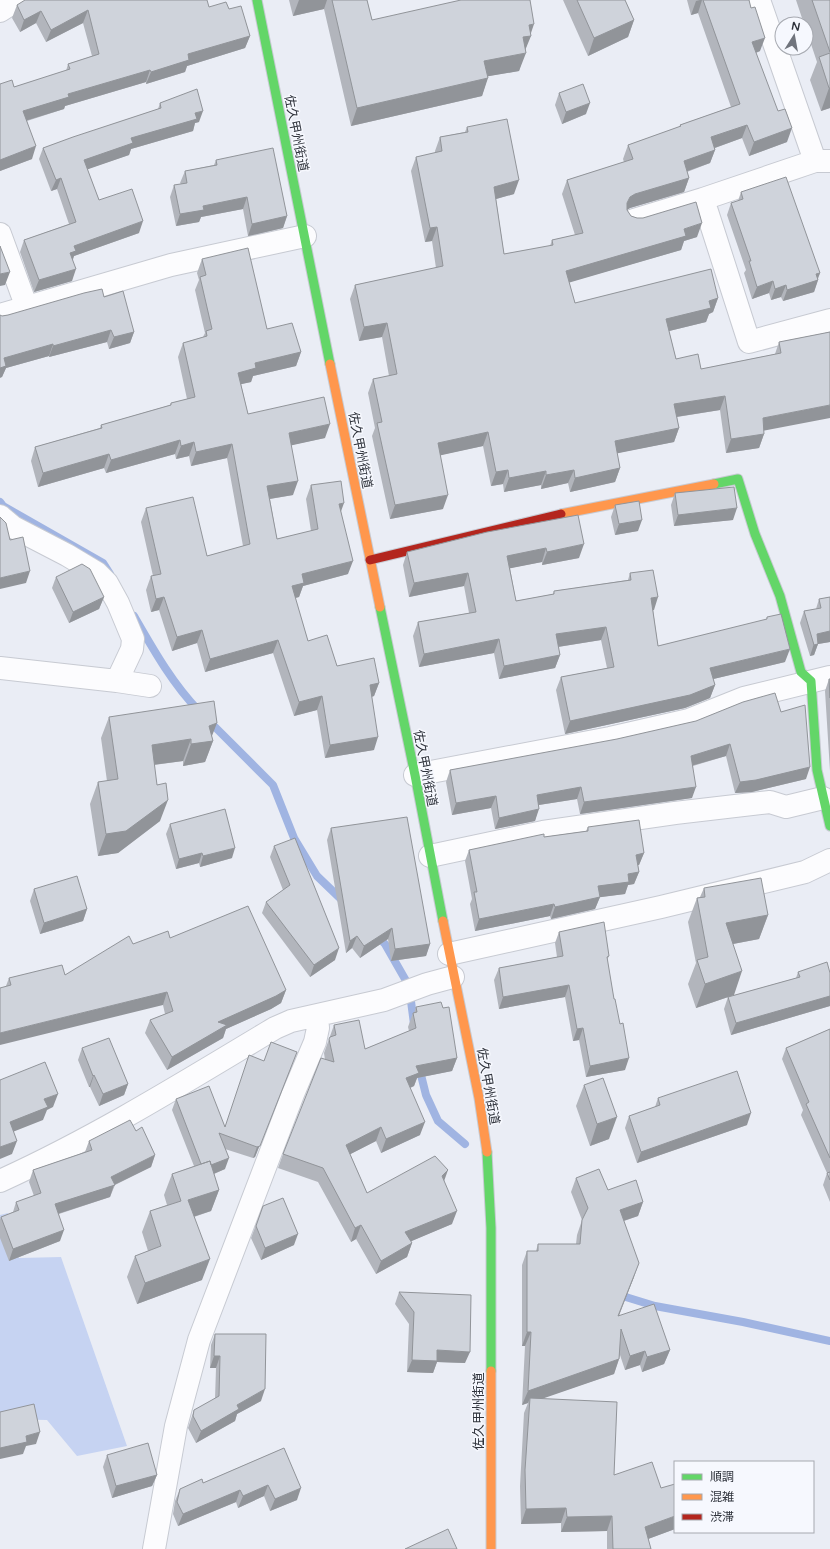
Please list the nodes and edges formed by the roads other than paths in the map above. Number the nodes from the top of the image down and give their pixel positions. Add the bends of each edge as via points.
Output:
1 (18, 0) edge
2 (257, 0) edge
3 (759, 0) edge
4 (0, 11) edge
5 (822, 161) edge
6 (703, 199) junction
7 (634, 220) edge
8 (0, 234) edge
9 (305, 236) junction
10 (27, 308) junction
11 (0, 315) edge
12 (830, 320) edge
13 (0, 516) edge
14 (370, 560) junction
15 (0, 668) edge
16 (820, 679) edge
17 (117, 681) junction
18 (150, 686) dead end
19 (415, 775) junction
20 (823, 798) junction
21 (830, 826) edge
22 (430, 856) junction
23 (830, 860) edge
24 (448, 954) junction
25 (453, 977) junction
26 (317, 1016) junction
27 (0, 1181) edge
28 (154, 1549) edge
29 (491, 1549) edge

1 - 4 street
2 - 9 street, 佐久甲州街道
3 - 5 street
5 - 6 street
6 - 7 street
6 - 12 street via 749,342
8 - 10 street
9 - 10 street via 171,265
9 - 14 street, 佐久甲州街道
10 - 11 street
13 - 17 street via 13,527 97,573 107,583 133,639 132,649
14 - 16 street via 556,515 738,479 755,534 780,596 801,672
14 - 19 street, 佐久甲州街道
15 - 17 street
16 - 19 street via 744,698 689,720 610,738
16 - 20 street via 816,770
17 - 18 street
19 - 22 street, 佐久甲州街道
20 - 21 street
20 - 22 street via 786,807 770,802 675,812 543,832
22 - 24 street, 佐久甲州街道
23 - 24 street via 805,872 660,908
24 - 25 street, 佐久甲州街道
25 - 26 street via 384,1000
25 - 29 street, 佐久甲州街道 via 479,1098 486,1148 491,1228
26 - 27 street via 291,1021 275,1028 154,1100 40,1163
26 - 28 street via 315,1042 199,1340 176,1426

